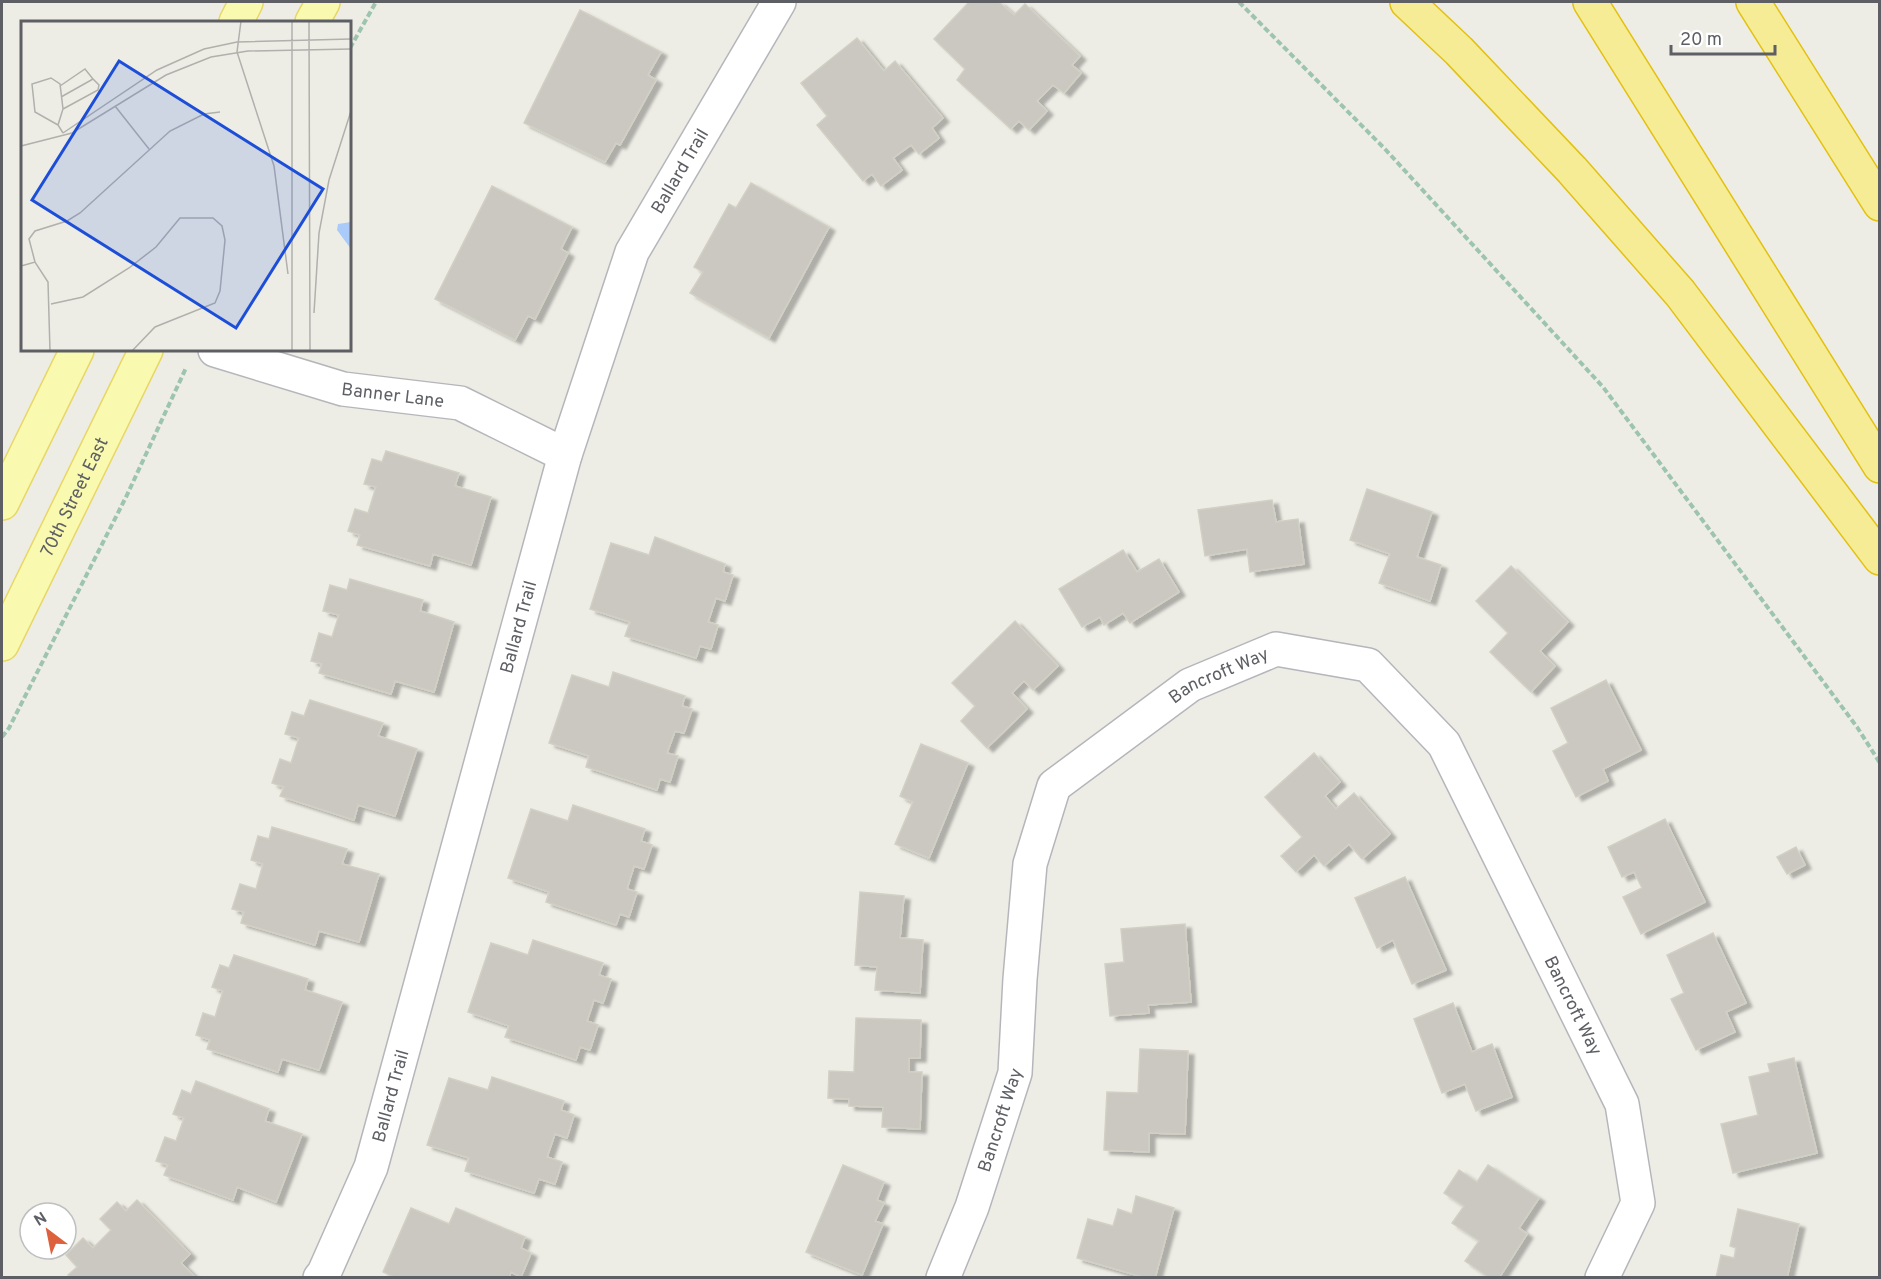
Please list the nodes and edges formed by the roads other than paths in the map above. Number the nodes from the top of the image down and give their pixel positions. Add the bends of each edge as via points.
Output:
1 (246, 2) edge
2 (323, 2) edge
3 (779, 2) edge
4 (1407, 2) edge
5 (1590, 2) edge
6 (1753, 2) edge
7 (236, 21) edge
8 (313, 21) edge
9 (1880, 204) edge
10 (77, 351) edge
11 (146, 351) edge
12 (202, 355) edge
13 (565, 455) junction
14 (1880, 466) edge
15 (2, 503) edge
16 (1880, 558) edge
17 (2, 644) edge
18 (320, 1278) edge
19 (943, 1278) edge
20 (1602, 1278) edge

1 - 7 main road
2 - 8 main road
3 - 13 street, Ballard Trail via 632,252
4 - 16 highway via 1572,170 1680,293
5 - 14 highway
6 - 9 highway
10 - 15 main road
11 - 17 main road, 70th Street East
12 - 13 street, Banner Lane via 343,389 460,403
13 - 18 street, Ballard Trail via 371,1167
19 - 20 street, Bancroft Way via 972,1207 1015,1073 1030,864 1054,786 1190,685 1276,649 1368,665 1444,744 1622,1104 1638,1203

